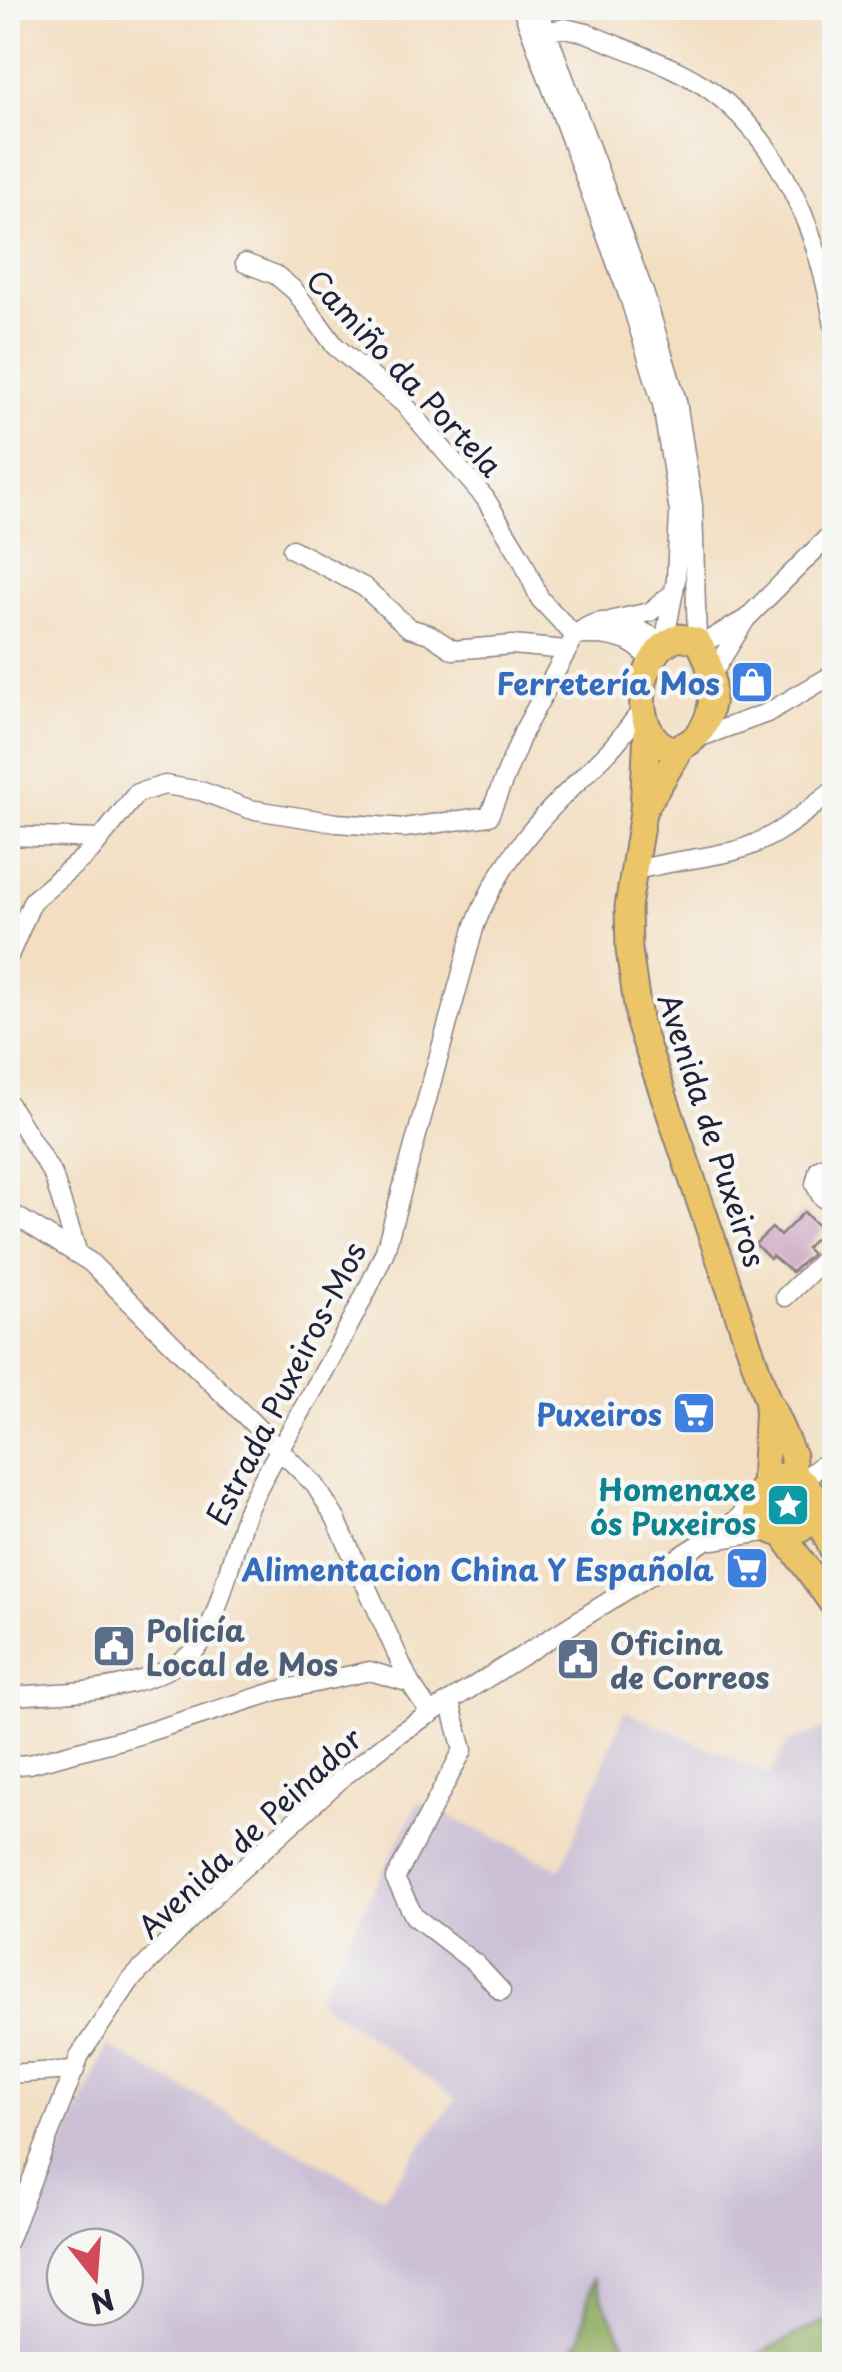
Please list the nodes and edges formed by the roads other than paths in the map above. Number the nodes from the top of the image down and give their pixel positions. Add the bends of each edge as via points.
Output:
1 (522, 8) edge
2 (538, 8) edge
3 (540, 33) junction
4 (245, 263) dead end
5 (834, 326) edge
6 (834, 532) edge
7 (292, 549) dead end
8 (674, 592) junction
9 (746, 620) junction
10 (608, 621) junction
11 (698, 642) junction
12 (570, 643) junction
13 (657, 652) junction
14 (834, 674) edge
15 (711, 676) junction
16 (711, 702) junction
17 (745, 720) junction
18 (663, 736) junction
19 (608, 753) junction
20 (646, 773) junction
21 (834, 790) edge
22 (642, 812) junction
23 (8, 836) edge
24 (100, 839) junction
25 (632, 871) junction
26 (8, 958) edge
27 (8, 1102) edge
28 (834, 1161) edge
29 (834, 1207) edge
30 (8, 1211) edge
31 (834, 1241) edge
32 (78, 1254) junction
33 (785, 1297) dead end
34 (768, 1402) junction
35 (279, 1452) junction
36 (834, 1456) edge
37 (798, 1479) junction
38 (760, 1492) junction
39 (814, 1510) junction
40 (776, 1532) junction
41 (703, 1542) junction
42 (834, 1554) edge
43 (834, 1606) edge
44 (410, 1683) junction
45 (8, 1696) edge
46 (450, 1702) junction
47 (431, 1714) junction
48 (8, 1766) edge
49 (501, 1991) dead end
50 (74, 2070) junction
51 (8, 2074) edge
52 (8, 2241) edge

1 - 3 street
2 - 3 street
3 - 5 street via 574,30 676,71 712,90 744,119 787,179 823,269
3 - 8 street via 662,404 679,512
3 - 11 street via 644,295 677,401 693,505
4 - 12 street, Camiño da Portela via 276,275 295,292 335,346 404,404 486,498
6 - 9 street
7 - 12 street via 364,587 409,628 453,650
8 - 10 street via 650,612
8 - 13 street
9 - 11 street
9 - 15 street
10 - 12 street via 590,624
10 - 13 street via 625,624
11 - 13 highway via 680,637
11 - 15 highway
12 - 13 street via 618,638
12 - 24 street via 489,816 404,828 336,823 165,786 137,794
13 - 18 highway, Avenida de Puxeiros
14 - 17 street
15 - 16 highway
16 - 17 street via 717,714
16 - 18 highway via 706,720
17 - 18 street
18 - 19 street, Estrada Puxeiros-Mos
18 - 19 street
18 - 20 highway, Avenida de Puxeiros
18 - 22 highway
19 - 20 street via 629,755
19 - 35 street, Estrada Puxeiros-Mos via 535,824 490,888 385,1251
20 - 22 highway, Avenida de Puxeiros
21 - 25 street via 782,830 736,850
22 - 25 highway, Avenida de Puxeiros
23 - 24 street
24 - 26 street via 33,900
25 - 34 highway, Avenida de Puxeiros via 629,950 640,1026
27 - 32 street via 54,1175
28 - 29 street via 819,1170 815,1184
30 - 32 street
31 - 33 street
32 - 35 street
34 - 37 highway, Avenida de Puxeiros
34 - 38 highway, Avenida de Puxeiros
35 - 44 street via 315,1485 336,1519
35 - 45 street, Estrada Puxeiros-Mos via 244,1518 199,1647 156,1676
36 - 37 street
37 - 38 highway via 780,1476
37 - 39 highway via 812,1494
38 - 40 highway via 757,1514
38 - 41 street, Avenida de Peinador via 736,1520
39 - 40 highway via 799,1531
39 - 42 highway
40 - 41 street, Avenida de Peinador
40 - 43 highway
41 - 46 street, Avenida de Peinador
44 - 47 street
44 - 48 street via 370,1671
46 - 47 street, Avenida de Peinador
46 - 49 street via 463,1750 394,1879 414,1916
47 - 50 street, Avenida de Peinador via 342,1776 208,1902 130,1981
50 - 51 street
50 - 52 street, Avenida de Peinador

